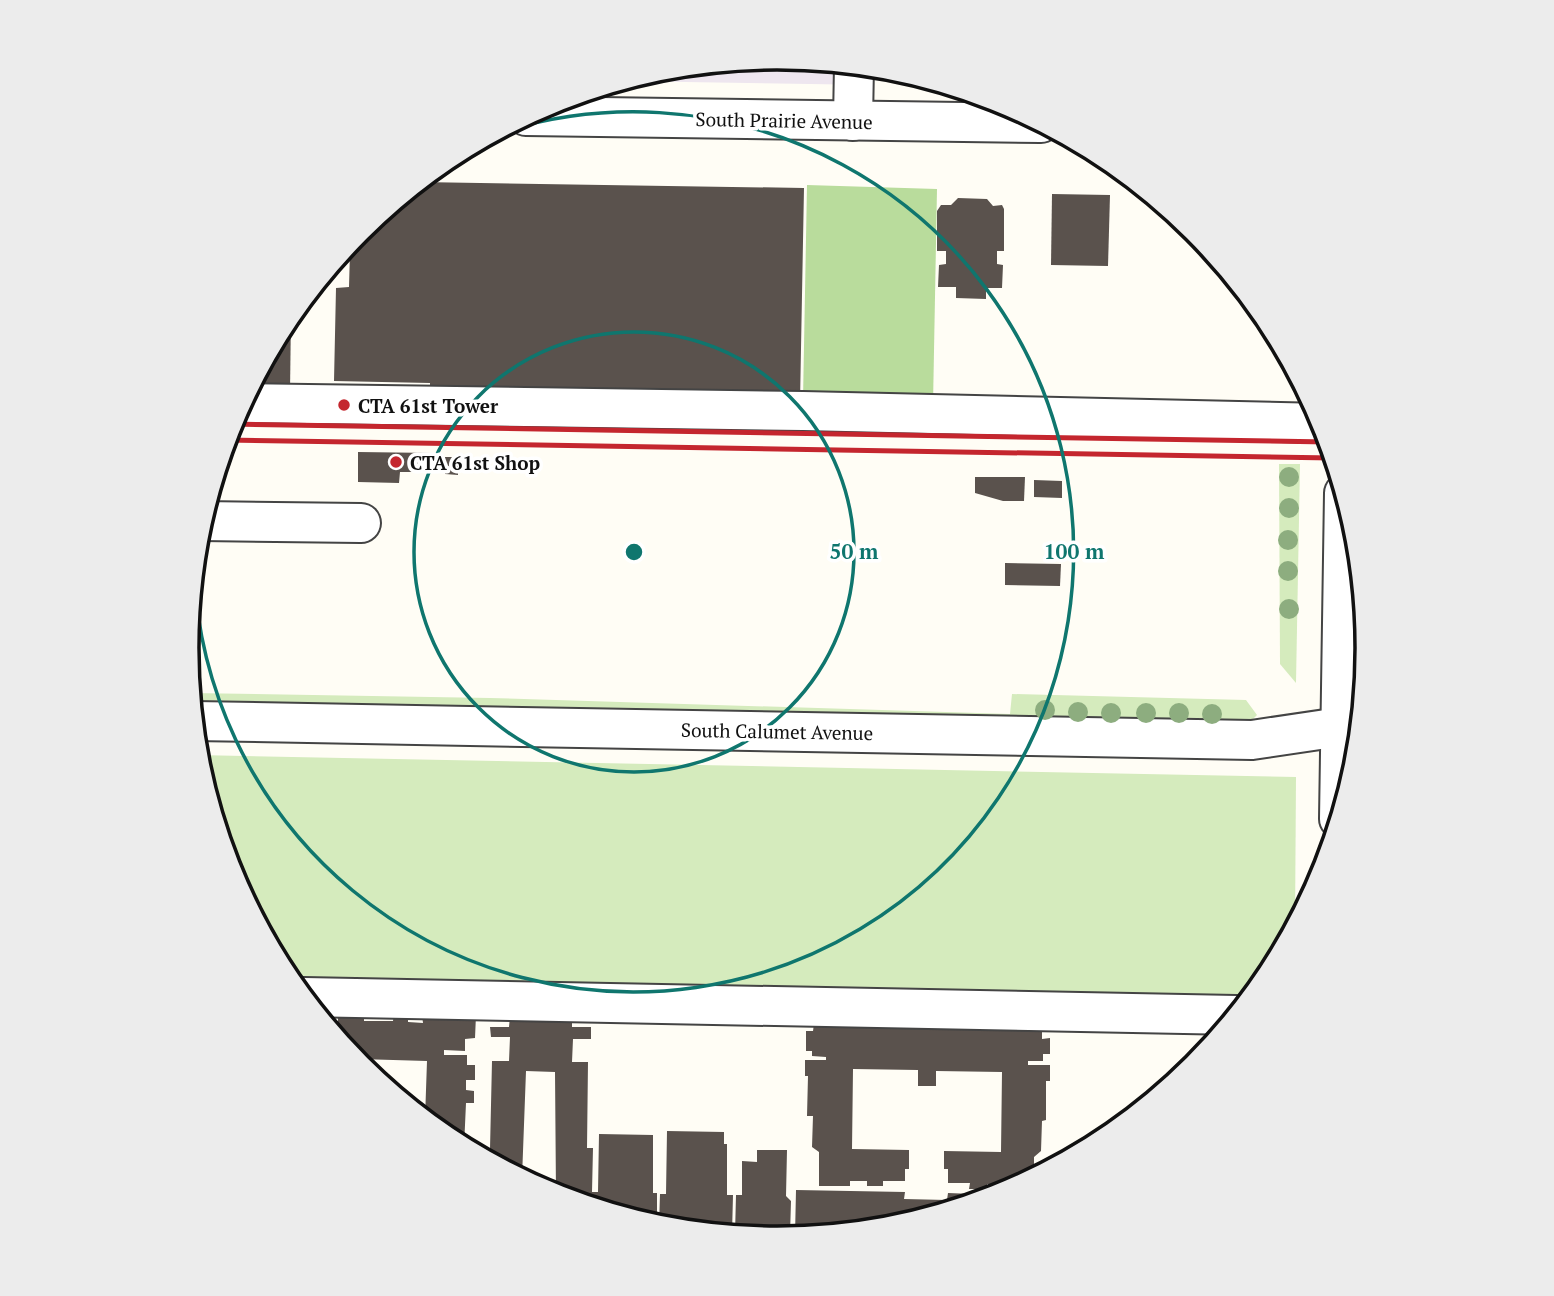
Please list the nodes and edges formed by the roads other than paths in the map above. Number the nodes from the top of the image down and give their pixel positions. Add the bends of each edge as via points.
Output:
1 (854, 75) edge
2 (551, 116) edge
3 (853, 121) junction
4 (1017, 123) edge
5 (254, 403) edge
6 (1309, 423) edge
7 (213, 521) edge
8 (361, 523) dead end
9 (1345, 543) edge
10 (204, 721) edge
11 (1350, 723) edge
12 (1350, 725) edge
13 (316, 997) edge
14 (1224, 1015) edge

1 - 3 street
2 - 3 street, South Prairie Avenue
3 - 4 street, South Prairie Avenue
5 - 6 street
7 - 8 street
9 - 11 street
10 - 12 street, South Calumet Avenue via 1252,740
13 - 14 street

